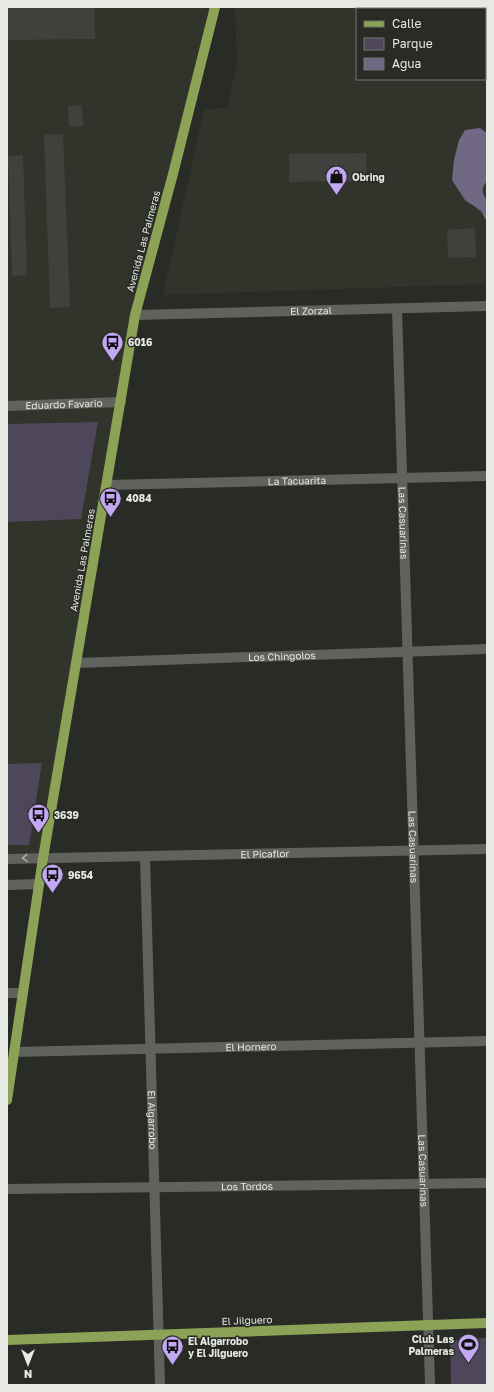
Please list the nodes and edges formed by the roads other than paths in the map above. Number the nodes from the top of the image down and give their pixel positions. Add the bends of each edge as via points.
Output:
1 (216, 7) edge
2 (487, 306) edge
3 (397, 309) junction
4 (136, 315) junction
5 (121, 402) junction
6 (7, 406) edge
7 (487, 476) edge
8 (402, 478) junction
9 (106, 485) junction
10 (487, 648) edge
11 (408, 651) junction
12 (76, 663) junction
13 (487, 849) edge
14 (413, 850) junction
15 (145, 856) junction
16 (43, 858) junction
17 (7, 859) edge
18 (39, 884) junction
19 (7, 885) edge
20 (7, 993) edge
21 (23, 993) junction
22 (487, 1041) edge
23 (419, 1043) junction
24 (151, 1048) junction
25 (14, 1052) junction
26 (7, 1100) edge
27 (424, 1183) junction
28 (487, 1183) edge
29 (154, 1187) junction
30 (7, 1189) edge
31 (487, 1323) edge
32 (428, 1325) junction
33 (158, 1335) junction
34 (7, 1340) edge
35 (160, 1385) edge
36 (430, 1385) edge

1 - 4 main road, Avenida Las Palmeras
2 - 3 street, El Zorzal
3 - 4 street, El Zorzal
3 - 8 street, Las Casuarinas
4 - 5 main road, Avenida Las Palmeras
5 - 6 street, Eduardo Favario
5 - 9 main road, Avenida Las Palmeras
7 - 8 street, La Tacuarita
8 - 9 street, La Tacuarita
8 - 11 street, Las Casuarinas
9 - 12 main road, Avenida Las Palmeras
10 - 11 street, Los Chingolos
11 - 12 street, Los Chingolos
11 - 14 street, Las Casuarinas
12 - 16 main road, Avenida Las Palmeras
13 - 14 street, El Picaflor
14 - 15 street, El Picaflor
14 - 23 street, Las Casuarinas
15 - 16 street, El Picaflor
15 - 24 street, El Algarrobo
16 -> 17 street, El Picaflor
16 - 18 main road, Avenida Las Palmeras
18 - 19 street
18 - 21 main road, Avenida Las Palmeras
20 - 21 street
21 - 25 main road, Avenida Las Palmeras
22 - 23 street, El Hornero
23 - 24 street, El Hornero
23 - 27 street, Las Casuarinas
24 - 25 street, El Hornero
24 - 29 street, El Algarrobo
25 - 26 main road, Avenida Las Palmeras
27 - 28 street, Los Tordos
27 - 29 street, Los Tordos
27 - 32 street, Las Casuarinas
29 - 30 street, Los Tordos
29 - 33 street, El Algarrobo
31 - 32 main road, El Jilguero
32 - 33 main road, El Jilguero
32 - 36 street, Las Casuarinas
33 - 34 main road, El Jilguero
33 - 35 street, El Algarrobo

